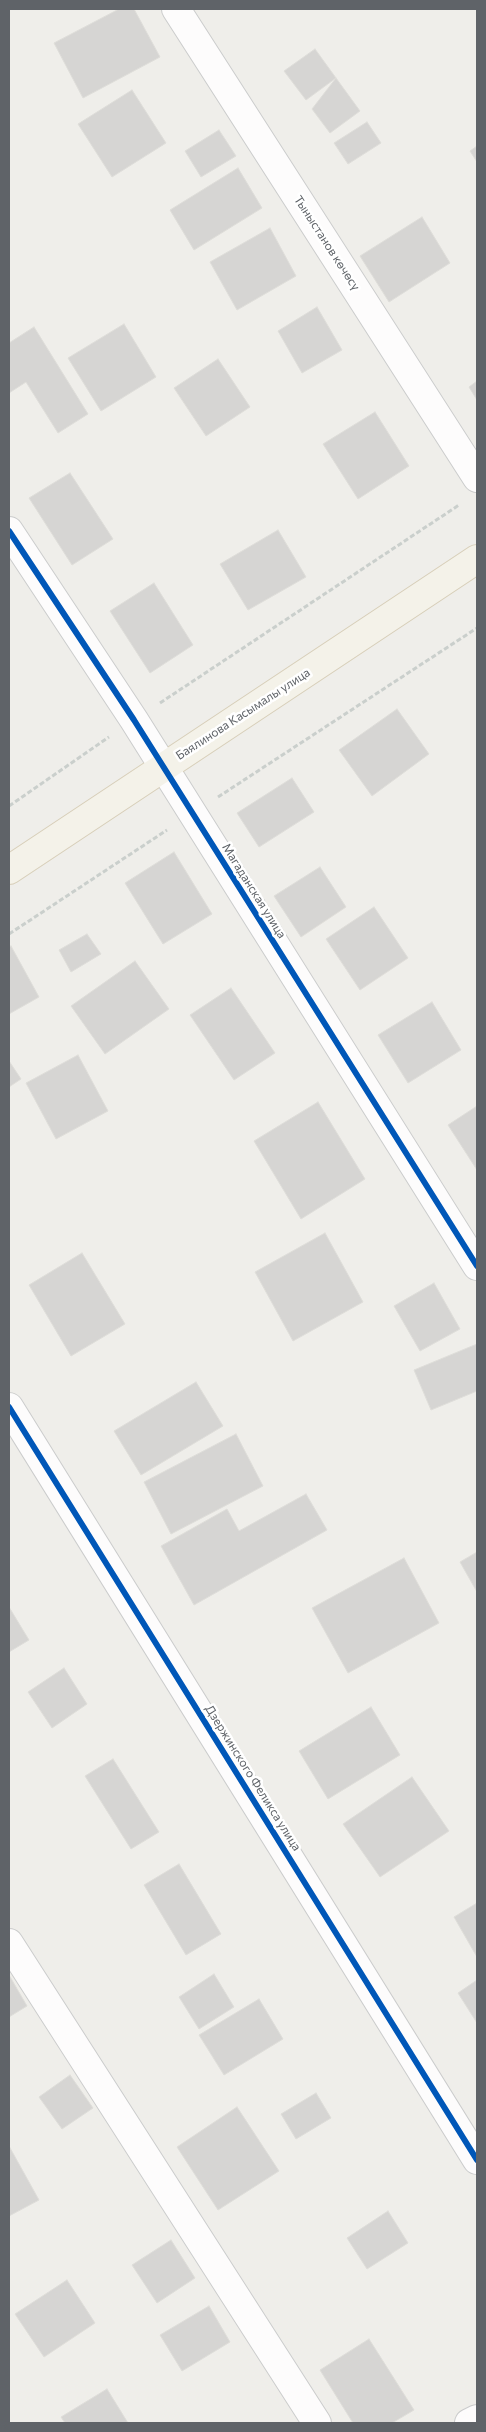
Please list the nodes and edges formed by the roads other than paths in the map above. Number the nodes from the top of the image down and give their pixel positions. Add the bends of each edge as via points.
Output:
1 (176, 9) edge
2 (477, 478) edge
3 (9, 531) edge
4 (477, 559) edge
5 (163, 766) junction
6 (9, 870) edge
7 (477, 1266) edge
8 (9, 1407) edge
9 (9, 1943) edge
10 (477, 2160) edge
11 (477, 2419) edge
12 (317, 2423) edge
13 (469, 2423) edge

1 - 2 street, Тыныстанов көчөсү
3 - 5 street, Магаданская улица
4 - 5 main road, Баялинова Касымалы улица
5 - 6 main road, Баялинова Касымалы улица
5 - 7 street, Магаданская улица
8 - 10 street, Дзержинского Феликса улица
9 - 12 street
11 - 13 street

